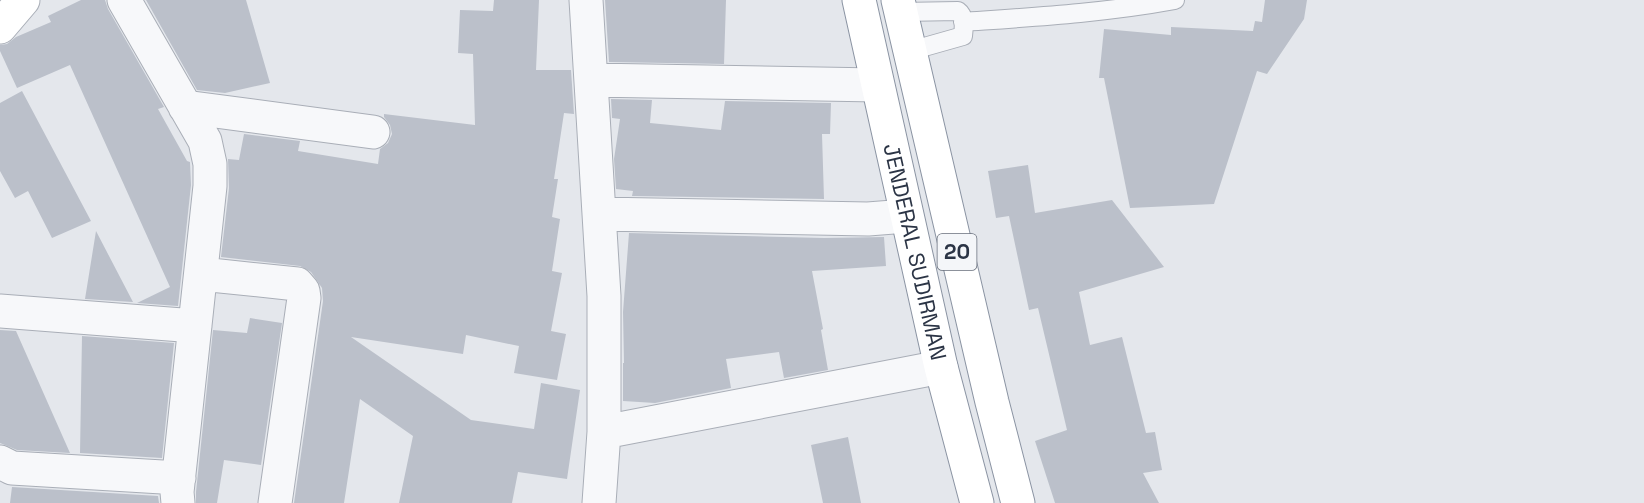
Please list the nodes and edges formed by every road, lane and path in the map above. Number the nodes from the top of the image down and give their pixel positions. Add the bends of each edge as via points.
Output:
1 (124, 0) edge
2 (586, 0) edge
3 (859, 0) edge
4 (1175, 0) edge
5 (899, 6) edge
6 (963, 22) junction
7 (910, 51) junction
8 (591, 80) junction
9 (877, 85) junction
10 (185, 107) junction
11 (372, 132) dead end
12 (599, 214) junction
13 (906, 216) junction
14 (201, 274) junction
15 (0, 311) edge
16 (195, 326) junction
17 (942, 367) junction
18 (604, 432) junction
19 (0, 462) edge
20 (179, 491) edge
21 (275, 503) edge
22 (599, 503) edge
23 (977, 503) edge
24 (1018, 503) edge

1 - 10 street
2 - 8 street
3 - 9 highway, JENDERAL SUDIRMAN / 20
4 - 6 lane via 1057,16
5 - 6 lane via 958,11
5 - 7 highway, JENDERAL SUDIRMAN / 20
6 - 7 lane via 963,36
7 - 24 highway, JENDERAL SUDIRMAN / 20
8 - 9 street
8 - 12 street
9 - 13 highway, JENDERAL SUDIRMAN / 20
10 - 11 street
10 - 14 street via 205,141 210,164
12 - 13 street via 868,219
12 - 18 street via 604,296
13 - 17 highway, JENDERAL SUDIRMAN / 20
14 - 16 street
14 - 21 street via 297,284 303,291
15 - 16 street
16 - 20 street
17 - 18 street
17 - 23 highway, JENDERAL SUDIRMAN / 20
18 - 22 street
19 - 20 street via 12,468

